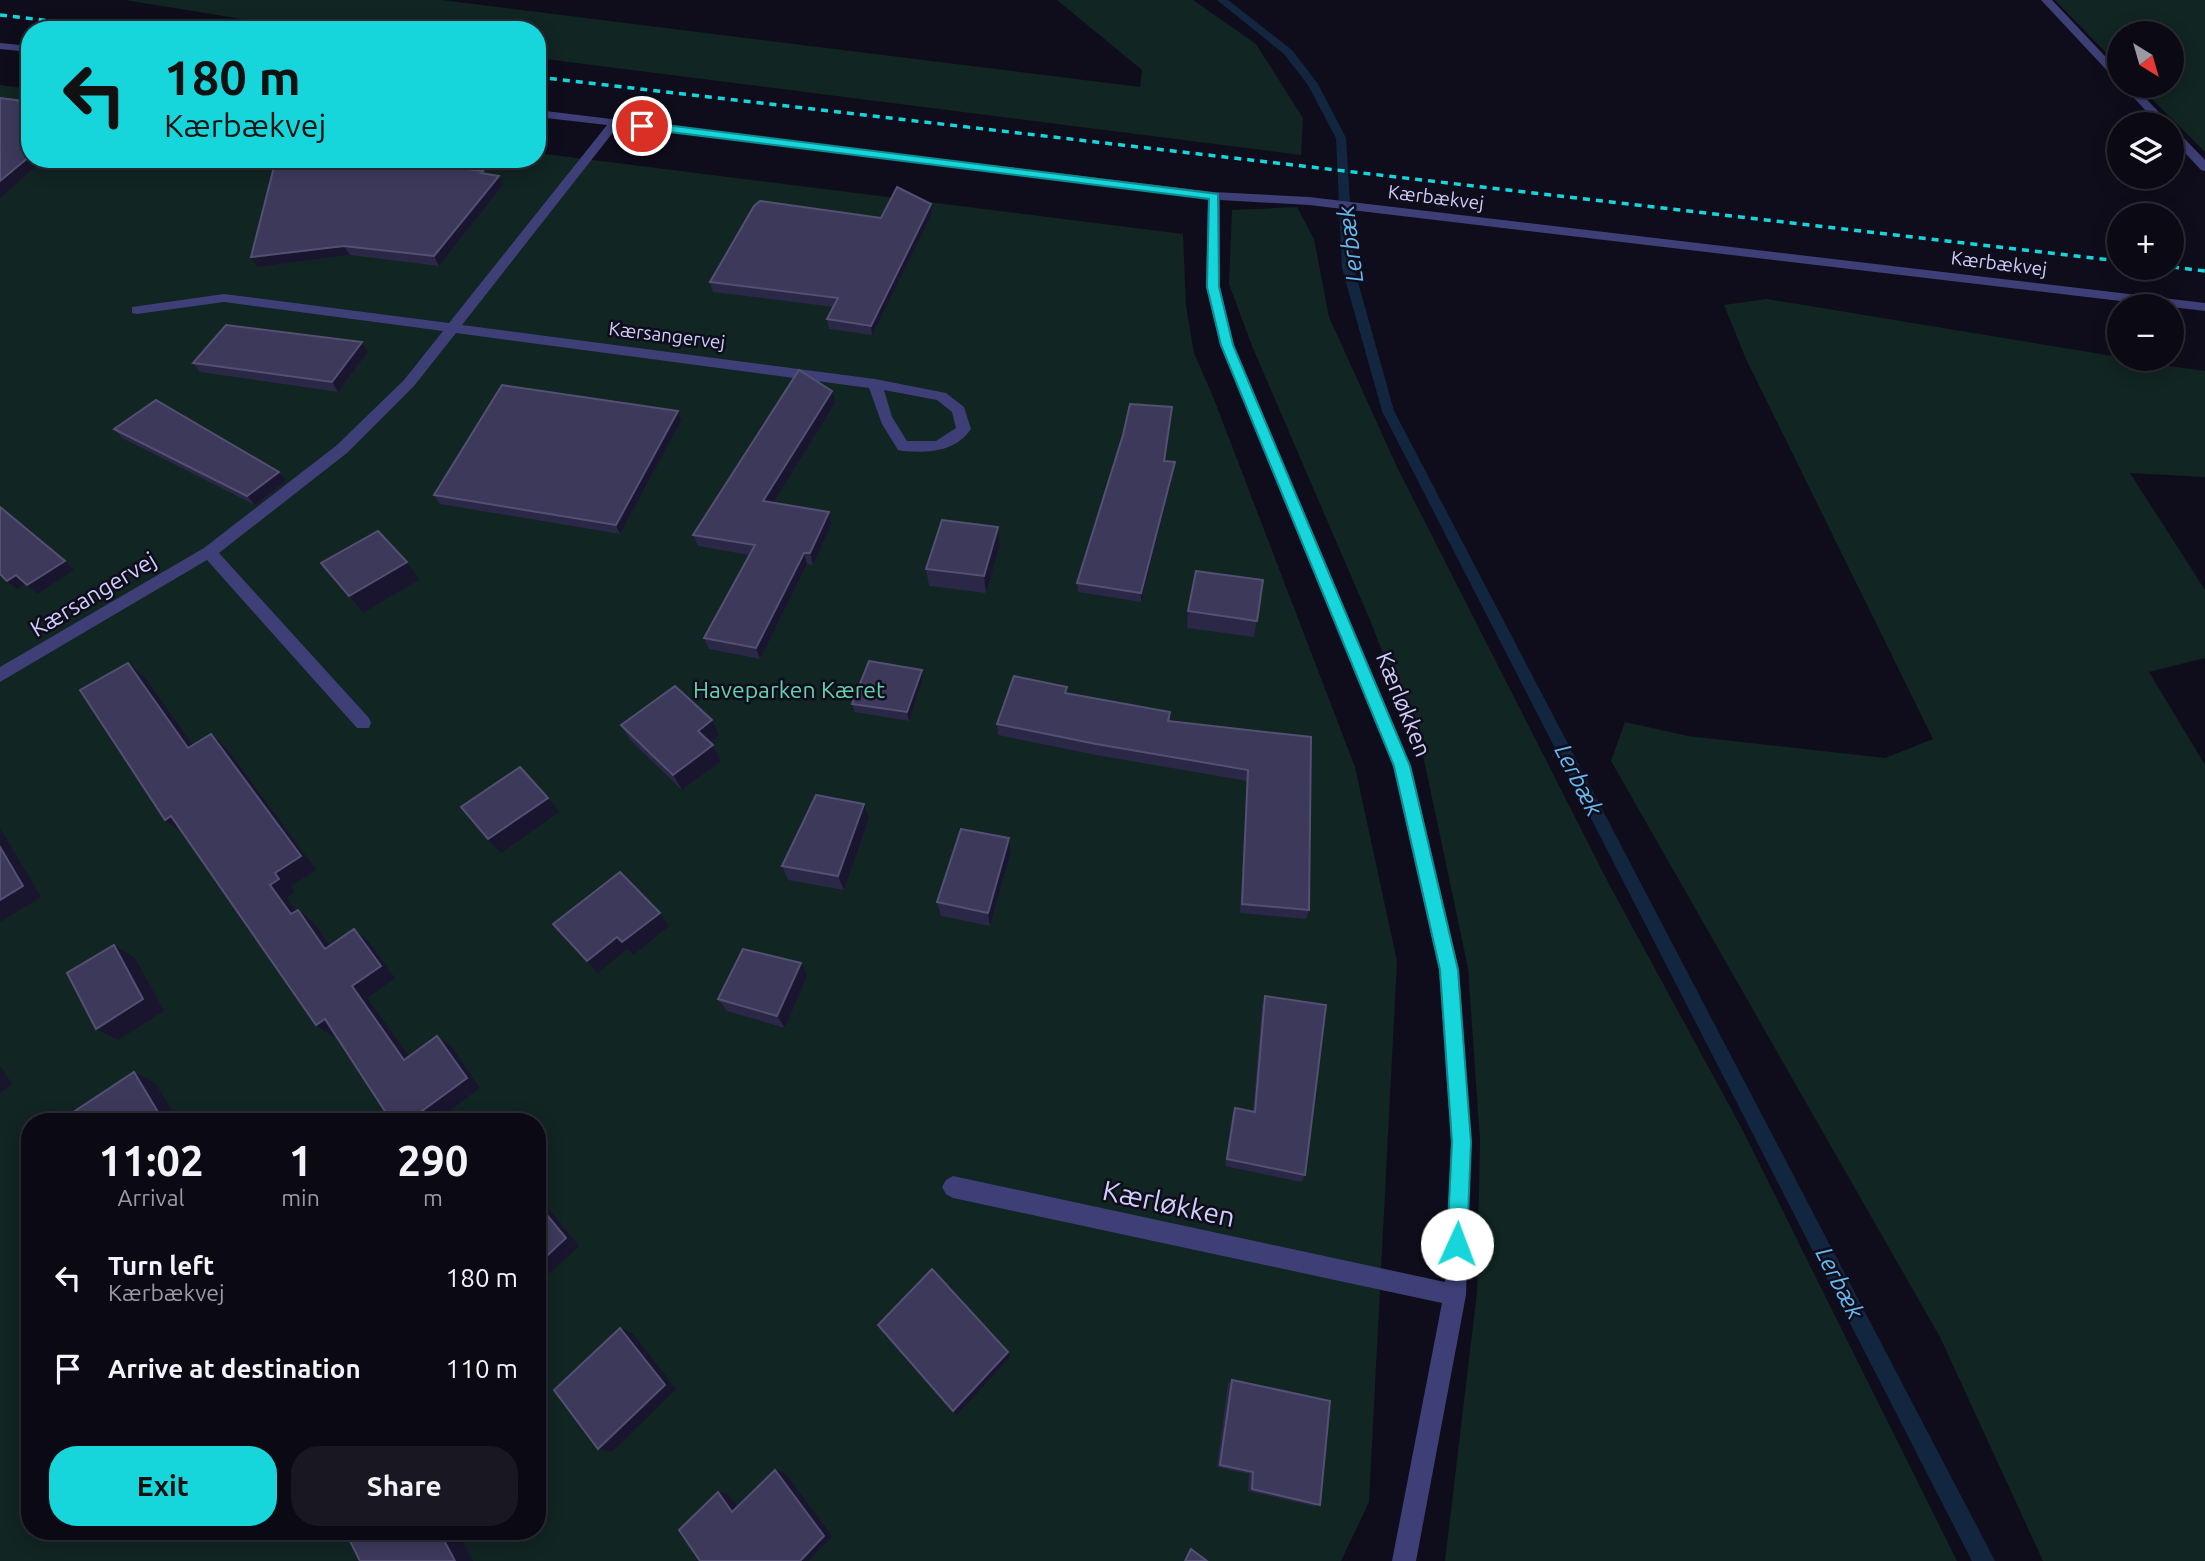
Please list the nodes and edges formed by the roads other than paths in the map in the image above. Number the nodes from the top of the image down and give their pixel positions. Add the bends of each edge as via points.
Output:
1 (2046, 0) edge
2 (0, 46) edge
3 (21, 48) edge
4 (2107, 64) edge
5 (2139, 98) edge
6 (2153, 112) edge
7 (546, 114) edge
8 (615, 122) junction
9 (2184, 145) edge
10 (2205, 167) edge
11 (1214, 196) junction
12 (2205, 307) edge
13 (137, 310) dead end
14 (454, 329) junction
15 (875, 384) junction
16 (209, 552) junction
17 (0, 675) edge
18 (363, 723) dead end
19 (953, 1187) dead end
20 (1455, 1295) junction
21 (1404, 1561) edge

1 - 4 street
2 - 3 street
5 - 6 street
7 - 8 street, Kærbækvej
8 - 11 street, Kærbækvej
8 - 14 street, Kærsangervej
9 - 10 street
11 - 12 street, Kærbækvej via 1309,201
11 - 20 street, Kærløkken via 1213,287 1227,345 1402,766 1449,970 1461,1142
13 - 14 street, Kærsangervej via 224,298
14 - 15 street, Kærsangervej
14 - 16 street, Kærsangervej via 409,383 342,449
15 - 15 street, Kærsangervej via 881,410 903,446 948,445 964,429 959,410 941,396
16 - 17 street, Kærsangervej
16 - 18 street
19 - 20 street, Kærløkken
20 - 21 street, Kærløkken

